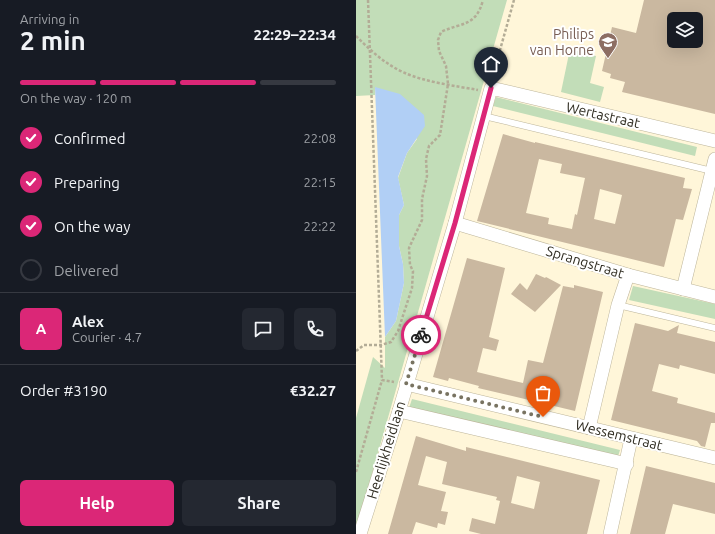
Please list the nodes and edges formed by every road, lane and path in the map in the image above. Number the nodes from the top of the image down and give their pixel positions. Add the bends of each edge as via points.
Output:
1 (368, 0) edge
2 (483, 0) edge
3 (514, 0) edge
4 (356, 36) edge
5 (370, 50) junction
6 (448, 84) junction
7 (491, 90) junction
8 (484, 116) junction
9 (715, 141) edge
10 (713, 165) edge
11 (455, 223) junction
12 (628, 275) junction
13 (683, 289) junction
14 (715, 297) edge
15 (618, 305) junction
16 (715, 328) edge
17 (381, 345) junction
18 (356, 351) edge
19 (382, 380) junction
20 (406, 384) junction
21 (399, 411) junction
22 (589, 428) junction
23 (631, 439) junction
24 (715, 458) edge
25 (627, 464) junction
26 (356, 472) edge
27 (360, 534) edge
28 (610, 534) edge

1 - 5 path
2 - 6 path via 475,18 464,25 441,32 438,40 439,51 446,66
3 - 7 path
4 - 5 path
5 - 6 path via 406,74
5 - 17 path
6 - 7 path
6 - 17 path via 440,135 429,146 426,159 427,176 422,199 422,220 409,248 413,271 412,288 398,331 391,342
7 - 8 street, Heerlijkheidlaan
7 - 9 street, Wertastraat
8 - 10 lane
8 - 11 street, Heerlijkheidlaan
10 - 13 street
11 - 12 street, Sprangstraat
11 - 20 street, Heerlijkheidlaan
12 - 13 street, Sprangstraat
12 - 15 street
13 - 14 street, Sprangstraat
15 - 16 lane
15 - 22 street
17 - 18 path via 364,345
17 - 19 path
19 - 20 path
19 - 26 path
20 - 21 street, Heerlijkheidlaan
20 - 22 street, Wessemstraat
21 - 25 street, Wessemstraat
21 - 27 street, Heerlijkheidlaan
22 - 23 street, Wessemstraat
23 - 24 street, Wessemstraat
23 - 25 street
25 - 28 street

